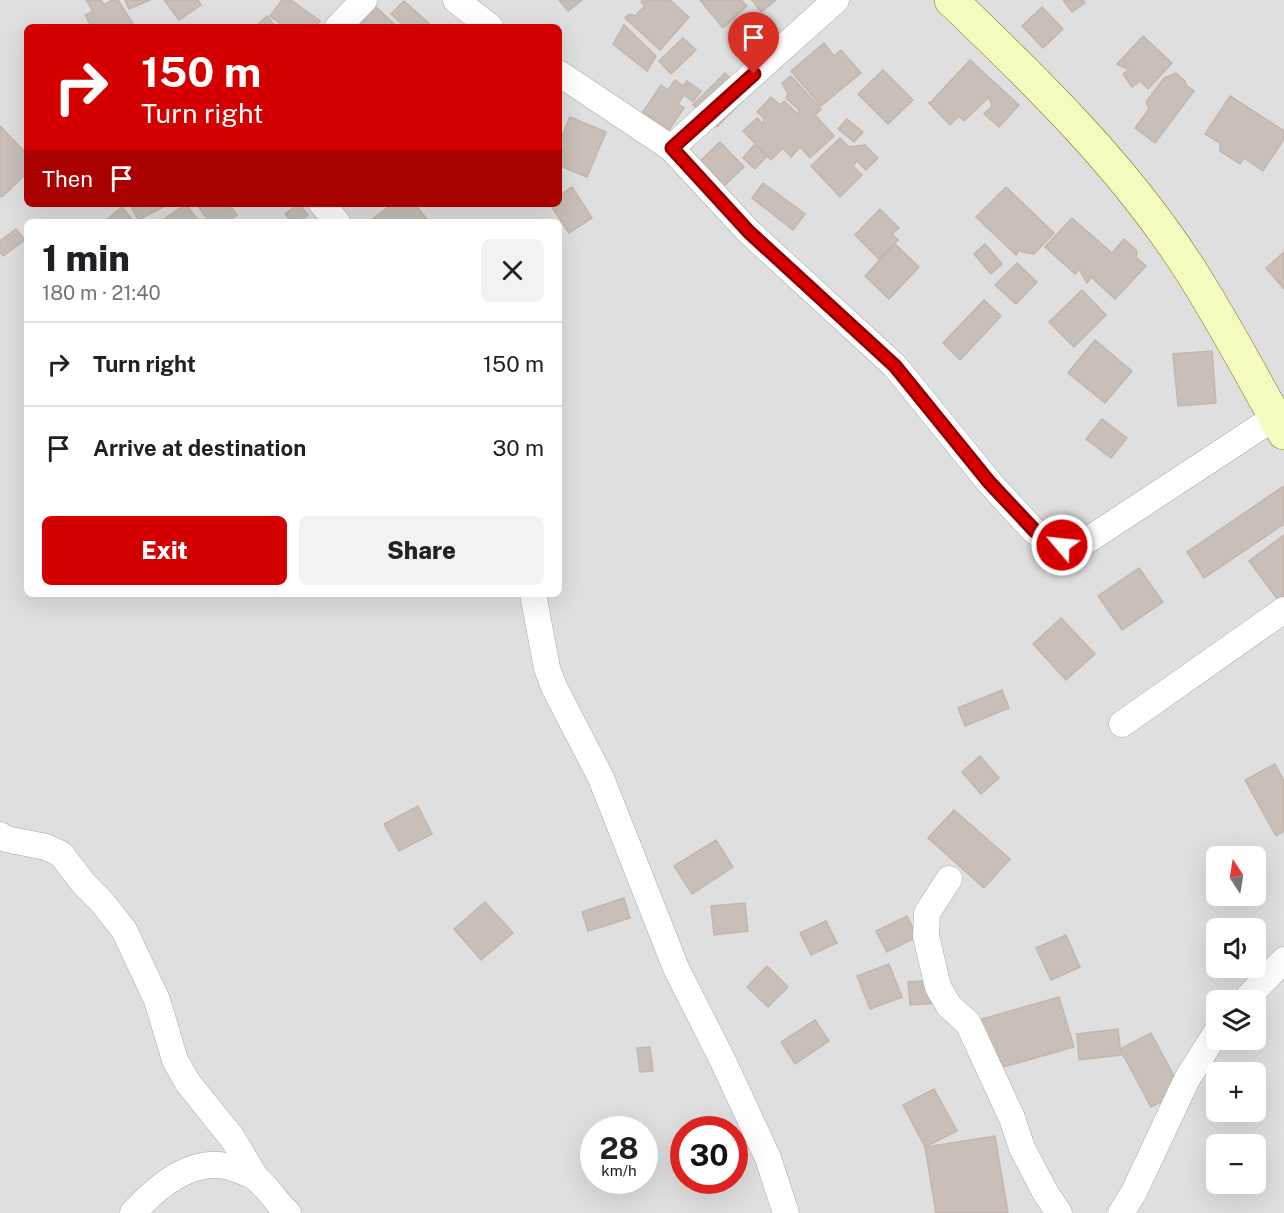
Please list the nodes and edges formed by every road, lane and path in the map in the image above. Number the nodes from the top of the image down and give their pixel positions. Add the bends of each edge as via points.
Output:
1 (363, 0) edge
2 (456, 0) edge
3 (836, 0) edge
4 (951, 0) edge
5 (341, 24) edge
6 (486, 24) edge
7 (562, 75) edge
8 (672, 148) junction
9 (324, 207) edge
10 (334, 219) edge
11 (1280, 425) edge
12 (534, 597) edge
13 (1284, 610) edge
14 (1122, 724) dead end
15 (0, 835) edge
16 (949, 879) dead end
17 (1284, 960) edge
18 (1255, 990) edge
19 (1206, 1049) edge
20 (256, 1178) junction
21 (133, 1213) edge
22 (288, 1213) edge
23 (786, 1213) edge
24 (1059, 1213) edge
25 (1121, 1213) edge

1 - 5 street
2 - 6 street
3 - 8 street
4 - 11 street via 1037,83 1125,181 1188,267
7 - 8 street
8 - 11 street via 749,232 895,366 989,482 1035,531 1062,545 1085,542
9 - 10 street
12 - 23 street via 554,687 601,778 676,968 768,1158
13 - 14 street
15 - 20 street via 61,855 124,930 157,1000 175,1060 188,1083 233,1139
16 - 24 street via 927,913 926,936 938,987 949,1005 968,1023 1022,1148
17 - 18 street
19 - 25 street via 1187,1079
20 - 21 street via 232,1167 205,1164 182,1172
20 - 22 street

